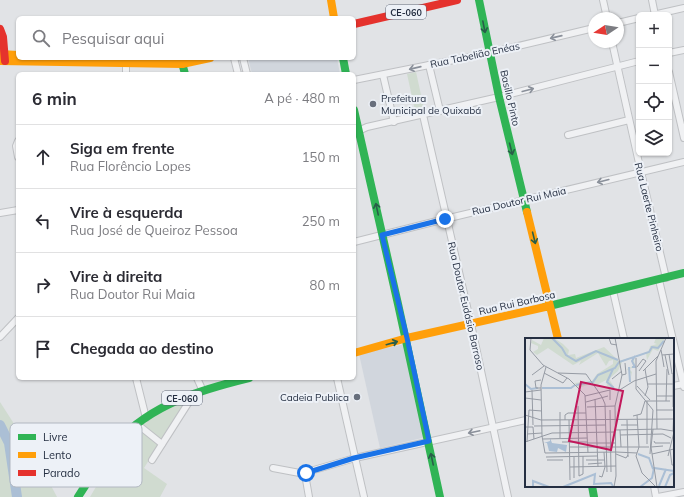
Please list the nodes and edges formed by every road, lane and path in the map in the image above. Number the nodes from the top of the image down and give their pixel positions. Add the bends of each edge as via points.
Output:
1 (331, 0) edge
2 (433, 0) edge
3 (479, 0) edge
4 (603, 0) edge
5 (652, 0) edge
6 (452, 1) edge
7 (684, 8) edge
8 (606, 12) edge
9 (654, 12) edge
10 (667, 12) edge
11 (334, 16) edge
12 (356, 19) edge
13 (636, 19) edge
14 (624, 22) edge
15 (356, 24) edge
16 (0, 29) edge
17 (588, 29) edge
18 (613, 48) edge
19 (684, 50) edge
20 (672, 52) edge
21 (489, 53) junction
22 (16, 55) edge
23 (2, 58) edge
24 (16, 58) edge
25 (80, 60) edge
26 (183, 60) edge
27 (234, 60) edge
28 (244, 60) edge
29 (343, 60) edge
30 (141, 61) edge
31 (636, 62) edge
32 (126, 64) junction
33 (429, 65) junction
34 (617, 66) junction
35 (126, 72) edge
36 (185, 72) edge
37 (238, 72) edge
38 (246, 72) edge
39 (346, 72) edge
40 (383, 75) junction
41 (356, 81) edge
42 (672, 84) edge
43 (499, 97) junction
44 (440, 111) junction
45 (423, 115) junction
46 (629, 120) junction
47 (394, 122) junction
48 (356, 129) edge
49 (568, 135) dead end
50 (684, 138) edge
51 (684, 162) edge
52 (641, 172) junction
53 (524, 200) junction
54 (16, 210) edge
55 (0, 213) edge
56 (445, 219) junction
57 (382, 235) junction
58 (356, 242) edge
59 (684, 273) edge
60 (663, 279) junction
61 (613, 291) junction
62 (550, 306) junction
63 (16, 320) edge
64 (471, 324) junction
65 (0, 337) edge
66 (407, 338) junction
67 (558, 338) edge
68 (624, 338) edge
69 (356, 352) edge
70 (136, 380) edge
71 (198, 380) edge
72 (240, 380) edge
73 (337, 380) edge
74 (684, 385) edge
75 (674, 386) edge
76 (202, 389) junction
77 (194, 393) junction
78 (146, 418) junction
79 (525, 420) edge
80 (138, 423) edge
81 (142, 428) edge
82 (492, 428) junction
83 (429, 441) junction
84 (162, 444) junction
85 (354, 458) junction
86 (152, 460) dead end
87 (273, 468) dead end
88 (305, 474) junction
89 (84, 487) edge
90 (592, 487) edge
91 (654, 487) edge
92 (684, 492) edge
93 (363, 496) edge
94 (78, 497) edge
95 (309, 497) edge
96 (440, 497) edge
97 (508, 497) edge
98 (594, 497) edge
99 (657, 497) edge

1 - 11 main road
2 - 12 main road, CE-060
3 -> 21 main road, Basilio Pinto
4 - 8 street
5 - 9 street
6 - 15 main road, CE-060
7 - 10 street
13 - 14 street
16 - 23 main road via 3,37
17 -> 21 street, Rua Tabelião Enéas
18 - 34 street, Rua Laerte Pinheiro
19 - 20 street
21 - 33 street, Rua Tabelião Enéas
21 - 43 main road, Basilio Pinto
22 - 23 main road
23 - 24 main road
25 - 32 main road
26 - 30 main road
26 - 36 main road
27 - 37 street
28 - 38 street
29 - 39 main road
30 - 32 main road
31 - 34 street
32 - 35 street
33 -> 40 street, Rua Tabelião Enéas
33 - 44 street
43 -> 34 street
34 - 46 street, Rua Laerte Pinheiro
40 - 41 street, Rua Tabelião Enéas
40 - 47 street
42 - 50 street
43 - 44 street
43 -> 53 main road, Basilio Pinto
44 - 45 street
45 - 47 street
45 - 56 street, Rua Doutor Eudásio Barroso
46 - 49 street
46 - 52 street, Rua Laerte Pinheiro
47 - 48 street
57 -> 48 main road
51 - 52 street, Rua Doutor Rui Maia
52 -> 53 street, Rua Doutor Rui Maia
52 - 60 street, Rua Laerte Pinheiro
53 - 56 street, Rua Doutor Rui Maia
53 -> 62 main road, Basilio Pinto
54 - 55 street
56 - 57 street, Rua Doutor Rui Maia
56 - 64 street, Rua Doutor Eudásio Barroso
57 - 58 street, Rua Doutor Rui Maia
57 - 66 main road
59 - 60 main road, Rua Rui Barbosa
60 - 61 main road, Rua Rui Barbosa
60 - 74 street, Rua Laerte Pinheiro
61 - 62 main road, Rua Rui Barbosa
61 - 68 street
62 - 64 main road, Rua Rui Barbosa
62 - 67 main road, Basilio Pinto
63 - 65 street
64 - 66 main road, Rua Rui Barbosa
64 - 82 street, Rua Doutor Eudásio Barroso
69 -> 66 main road, Rua Rui Barbosa
66 - 83 main road
70 - 78 street
71 - 76 street
72 - 76 main road, CE-060
73 - 85 street
74 - 75 street
76 - 77 main road, CE-060
77 - 78 main road, CE-060 via 166,405
77 - 84 street
78 - 80 main road, CE-060
79 - 82 street
81 - 84 street
82 -> 83 street
82 - 97 street, Rua Doutor Eudásio Barroso
83 - 85 street
96 -> 83 main road
84 - 86 street
85 - 88 street
85 - 93 street
87 - 88 street
88 - 95 street
89 - 94 main road, CE-060
90 - 98 main road
91 - 99 street
92 - 99 street

